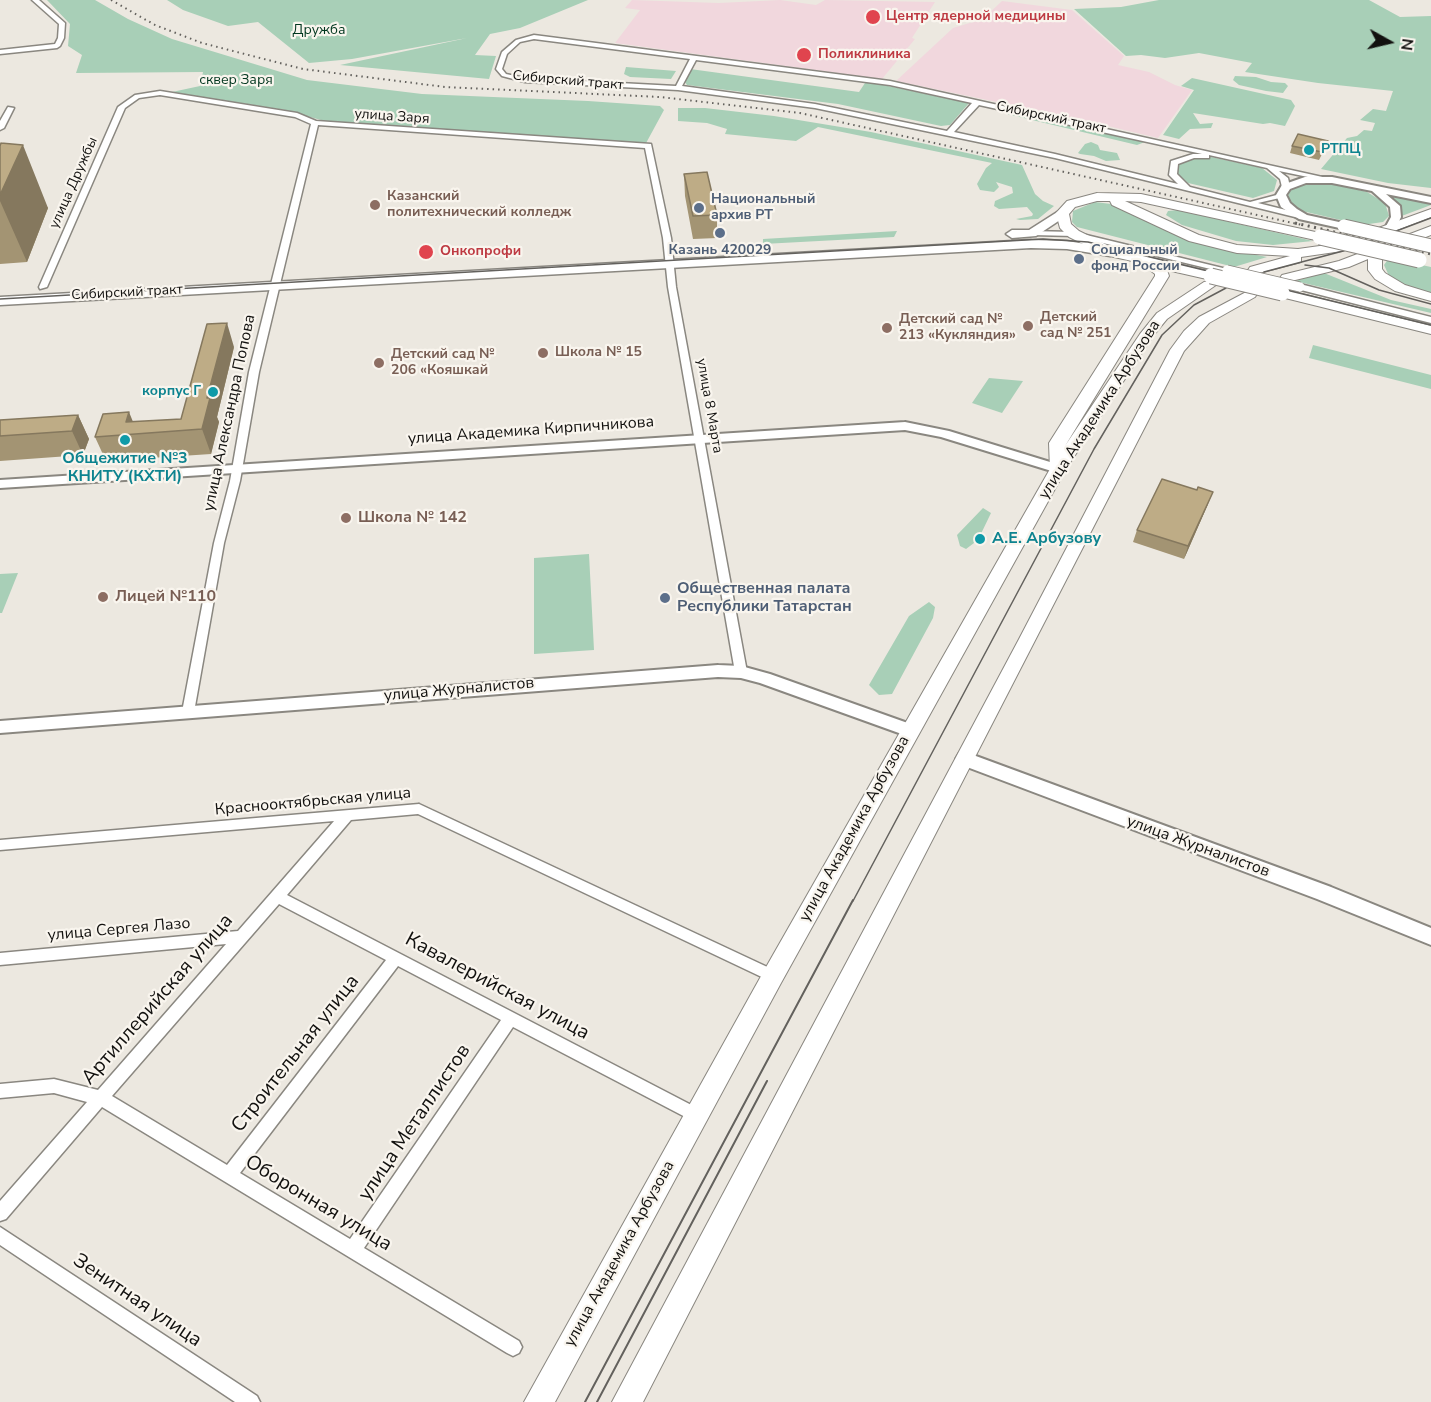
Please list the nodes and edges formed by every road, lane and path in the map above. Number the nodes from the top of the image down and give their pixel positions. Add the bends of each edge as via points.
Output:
1 (35, 0) edge
2 (0, 52) edge
3 (693, 59) junction
4 (678, 88) junction
5 (138, 96) joint
6 (977, 102) junction
7 (10, 108) dead end
8 (315, 123) junction
9 (0, 128) edge
10 (950, 132) junction
11 (648, 146) joint
12 (1228, 157) junction
13 (1264, 165) junction
14 (1332, 180) junction
15 (1359, 186) junction
16 (1190, 189) junction
17 (1284, 191) junction
18 (1085, 200) junction
19 (1431, 200) edge
20 (1241, 202) junction
21 (1062, 213) junction
22 (1431, 213) edge
23 (1303, 217) junction
24 (1391, 228) junction
25 (1431, 230) edge
26 (1032, 233) junction
27 (1074, 234) junction
28 (1431, 246) edge
29 (1337, 248) junction
30 (1110, 252) junction
31 (1375, 253) junction
32 (668, 258) junction
33 (1144, 260) junction
34 (1425, 262) edge
35 (1255, 270) dead end
36 (1287, 278) dead end
37 (275, 280) junction
38 (1210, 280) junction
39 (43, 287) junction
40 (0, 289) edge
41 (1250, 294) dead end
42 (1431, 297) edge
43 (0, 301) edge
44 (1431, 320) edge
45 (1431, 330) edge
46 (699, 438) junction
47 (238, 468) junction
48 (1058, 469) junction
49 (0, 484) edge
50 (741, 672) junction
51 (188, 712) junction
52 (0, 727) edge
53 (910, 731) junction
54 (965, 759) junction
55 (348, 815) junction
56 (0, 845) edge
57 (277, 896) junction
58 (242, 937) junction
59 (1431, 937) edge
60 (396, 958) junction
61 (0, 959) edge
62 (773, 976) junction
63 (511, 1018) junction
64 (0, 1091) edge
65 (101, 1098) junction
66 (696, 1115) junction
67 (229, 1175) junction
68 (0, 1213) edge
69 (0, 1235) edge
70 (353, 1251) junction
71 (513, 1347) dead end
72 (251, 1402) edge
73 (539, 1402) edge
74 (627, 1402) edge

1 - 2 street via 62,22 57,46
3 - 4 street
3 - 4 street, Сибирский тракт via 524,38 504,53 499,69 504,75 525,80
3 - 6 street, Сибирский тракт via 890,83
4 - 10 street, Сибирский тракт via 815,106
5 - 8 street, улица Заря via 160,93 297,115
5 - 39 street, улица Дружбы via 122,107
6 - 10 street
6 - 12 street, Сибирский тракт
7 - 9 street
8 - 11 street, улица Заря
8 - 37 street, улица Александра Попова
10 - 16 street, Сибирский тракт
11 - 32 street, улица 8 Марта
12 - 13 street, Сибирский тракт
12 - 16 street via 1193,156 1174,163 1173,175
13 - 14 street, Сибирский тракт
13 - 17 street, Сибирский тракт via 1284,178
14 - 15 street, Сибирский тракт
14 - 17 street, Сибирский тракт via 1305,180
15 - 19 street
15 - 24 street via 1381,194 1395,206
16 - 20 street, Сибирский тракт
17 - 20 street, Сибирский тракт via 1258,203
17 - 23 street, Сибирский тракт via 1285,205
18 - 21 main road via 1071,204
18 - 29 main road via 1122,204 1194,238 1237,249 1298,253
18 - 34 main road, bridge via 1108,196 1141,198
20 - 23 street, Сибирский тракт
21 - 26 main road
21 - 27 main road via 1065,225
22 - 24 main road
23 - 28 street, bridge
24 - 29 main road
25 - 31 main road
26 - 27 street, Сибирский тракт
26 - 32 main road, Сибирский тракт
27 - 30 main road
27 - 44 street, Сибирский тракт, bridge
29 - 35 main road
30 - 32 main road, Сибирский тракт via 1031,244
30 - 33 main road, Сибирский тракт
31 - 36 main road
31 - 42 main road via 1375,270 1380,276 1400,288
32 - 37 main road, Сибирский тракт
32 - 46 street, улица 8 Марта
33 - 38 main road, Сибирский тракт
33 - 48 main road via 1162,276 1057,443
37 - 39 main road, Сибирский тракт
37 - 43 main road, Сибирский тракт
37 - 47 street, улица Александра Попова
38 - 45 main road, Сибирский тракт, bridge via 1282,293
38 - 48 main road, улица Академика Арбузова via 1162,316 1147,334
39 - 40 main road, Сибирский тракт
41 - 54 main road, улица Академика Арбузова via 1204,320 1177,350
46 - 47 street, улица Академика Кирпичникова
46 - 48 street, улица Академика Кирпичникова via 905,426
46 - 50 street, улица 8 Марта
47 - 49 street, улица Академика Кирпичникова
47 - 51 street, улица Александра Попова via 219,543
48 - 53 main road, улица Академика Арбузова
50 - 51 street, улица Журналистов via 634,676
50 - 53 street, улица Журналистов
51 - 52 street, улица Журналистов
53 - 62 main road, улица Академика Арбузова
54 - 59 street, улица Журналистов
54 - 74 main road, улица Академика Арбузова
55 - 56 street, Краснооктябрьская улица
55 - 57 street, Артиллерийская улица
55 - 62 street, Краснооктябрьская улица via 419,809
57 - 58 street, Артиллерийская улица
57 - 60 street, Кавалерийская улица
58 - 61 street, улица Сергея Лазо
58 - 65 street, Артиллерийская улица
60 - 63 street, Кавалерийская улица
60 - 67 street, Строительная улица
62 - 66 main road, улица Академика Арбузова
63 - 66 street, Кавалерийская улица
63 - 70 street, улица Металлистов
64 - 65 street, Оборонная улица via 54,1086
65 - 67 street, Оборонная улица
65 - 68 street, Артиллерийская улица
66 - 73 main road, улица Академика Арбузова
67 - 70 street, Оборонная улица
69 - 72 street, Зенитная улица
70 - 71 street, Оборонная улица

